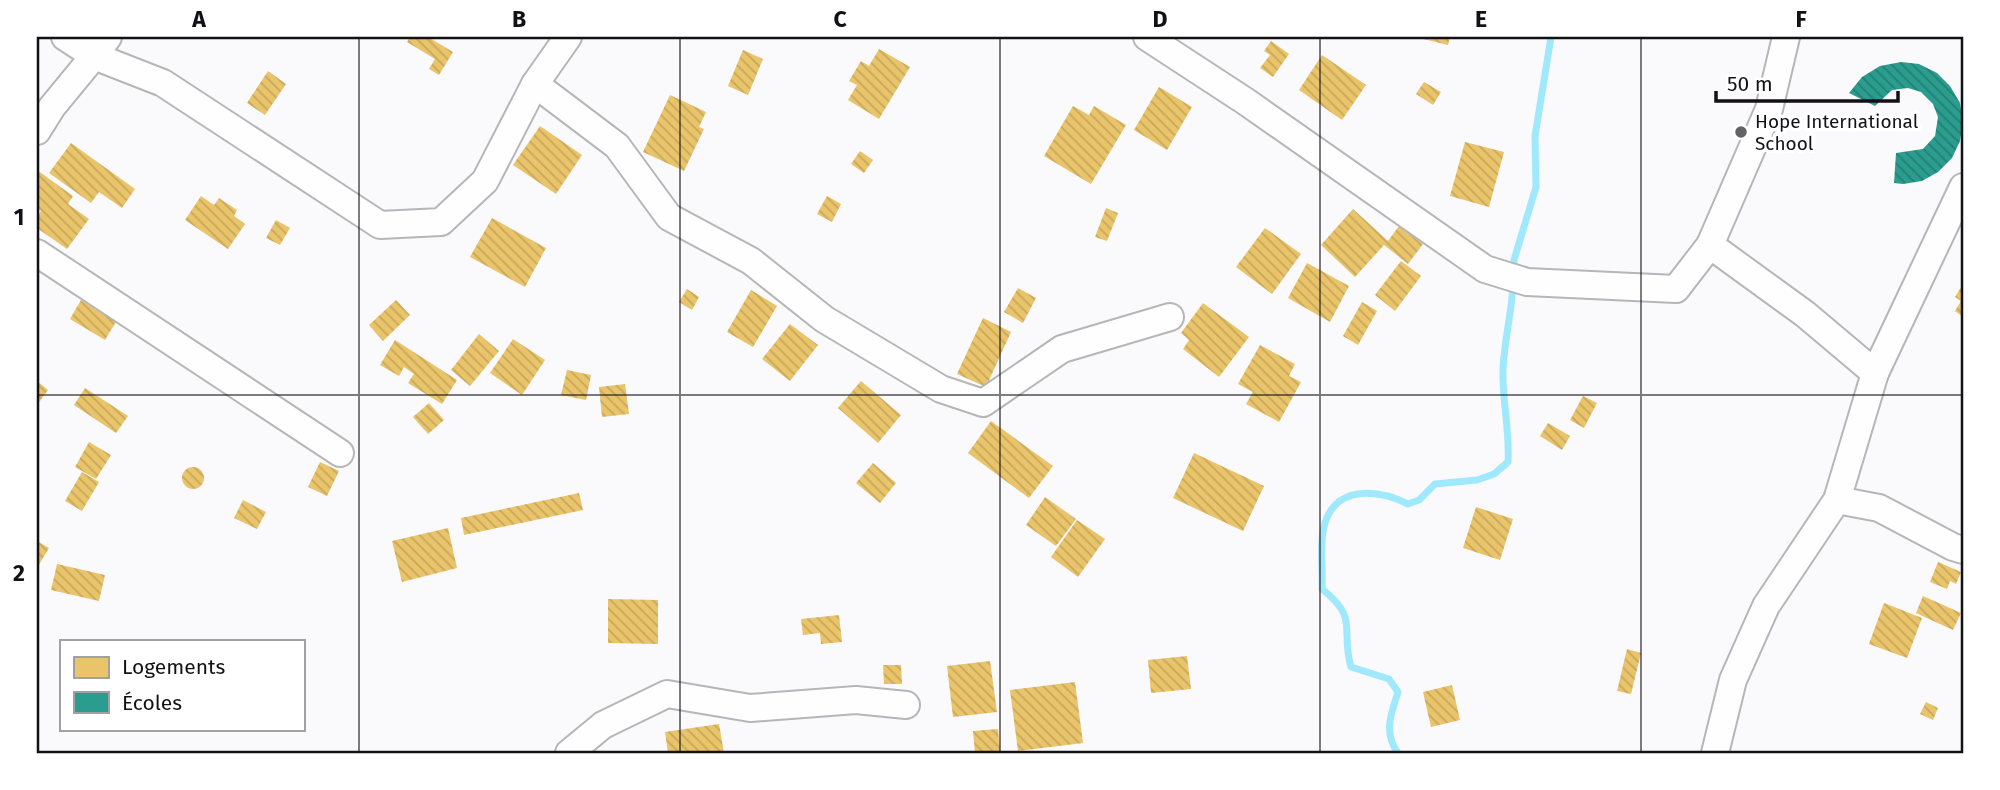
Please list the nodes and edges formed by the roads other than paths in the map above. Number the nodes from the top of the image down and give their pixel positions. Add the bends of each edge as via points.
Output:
1 (65, 37) edge
2 (568, 37) edge
3 (1147, 37) edge
4 (1786, 37) edge
5 (101, 47) edge
6 (536, 84) junction
7 (37, 131) edge
8 (1963, 187) edge
9 (1710, 246) junction
10 (37, 253) edge
11 (1170, 317) dead end
12 (1875, 373) junction
13 (340, 453) dead end
14 (1837, 500) junction
15 (1963, 550) edge
16 (906, 705) dead end
17 (569, 753) edge
18 (1715, 753) edge

1 - 5 street
2 - 6 street
3 - 9 street via 1485,269 1527,282 1676,289
4 - 9 street via 1769,108
5 - 6 street via 380,225 441,222 485,181
5 - 7 street
6 - 11 street via 617,146 669,216 751,261 824,319 941,389 984,403 1062,349
8 - 12 street
9 - 12 street via 1805,314
10 - 13 street
12 - 14 street
14 - 15 street via 1879,508
14 - 18 street via 1766,606 1733,680
16 - 17 street via 856,700 750,708 667,694 603,725

